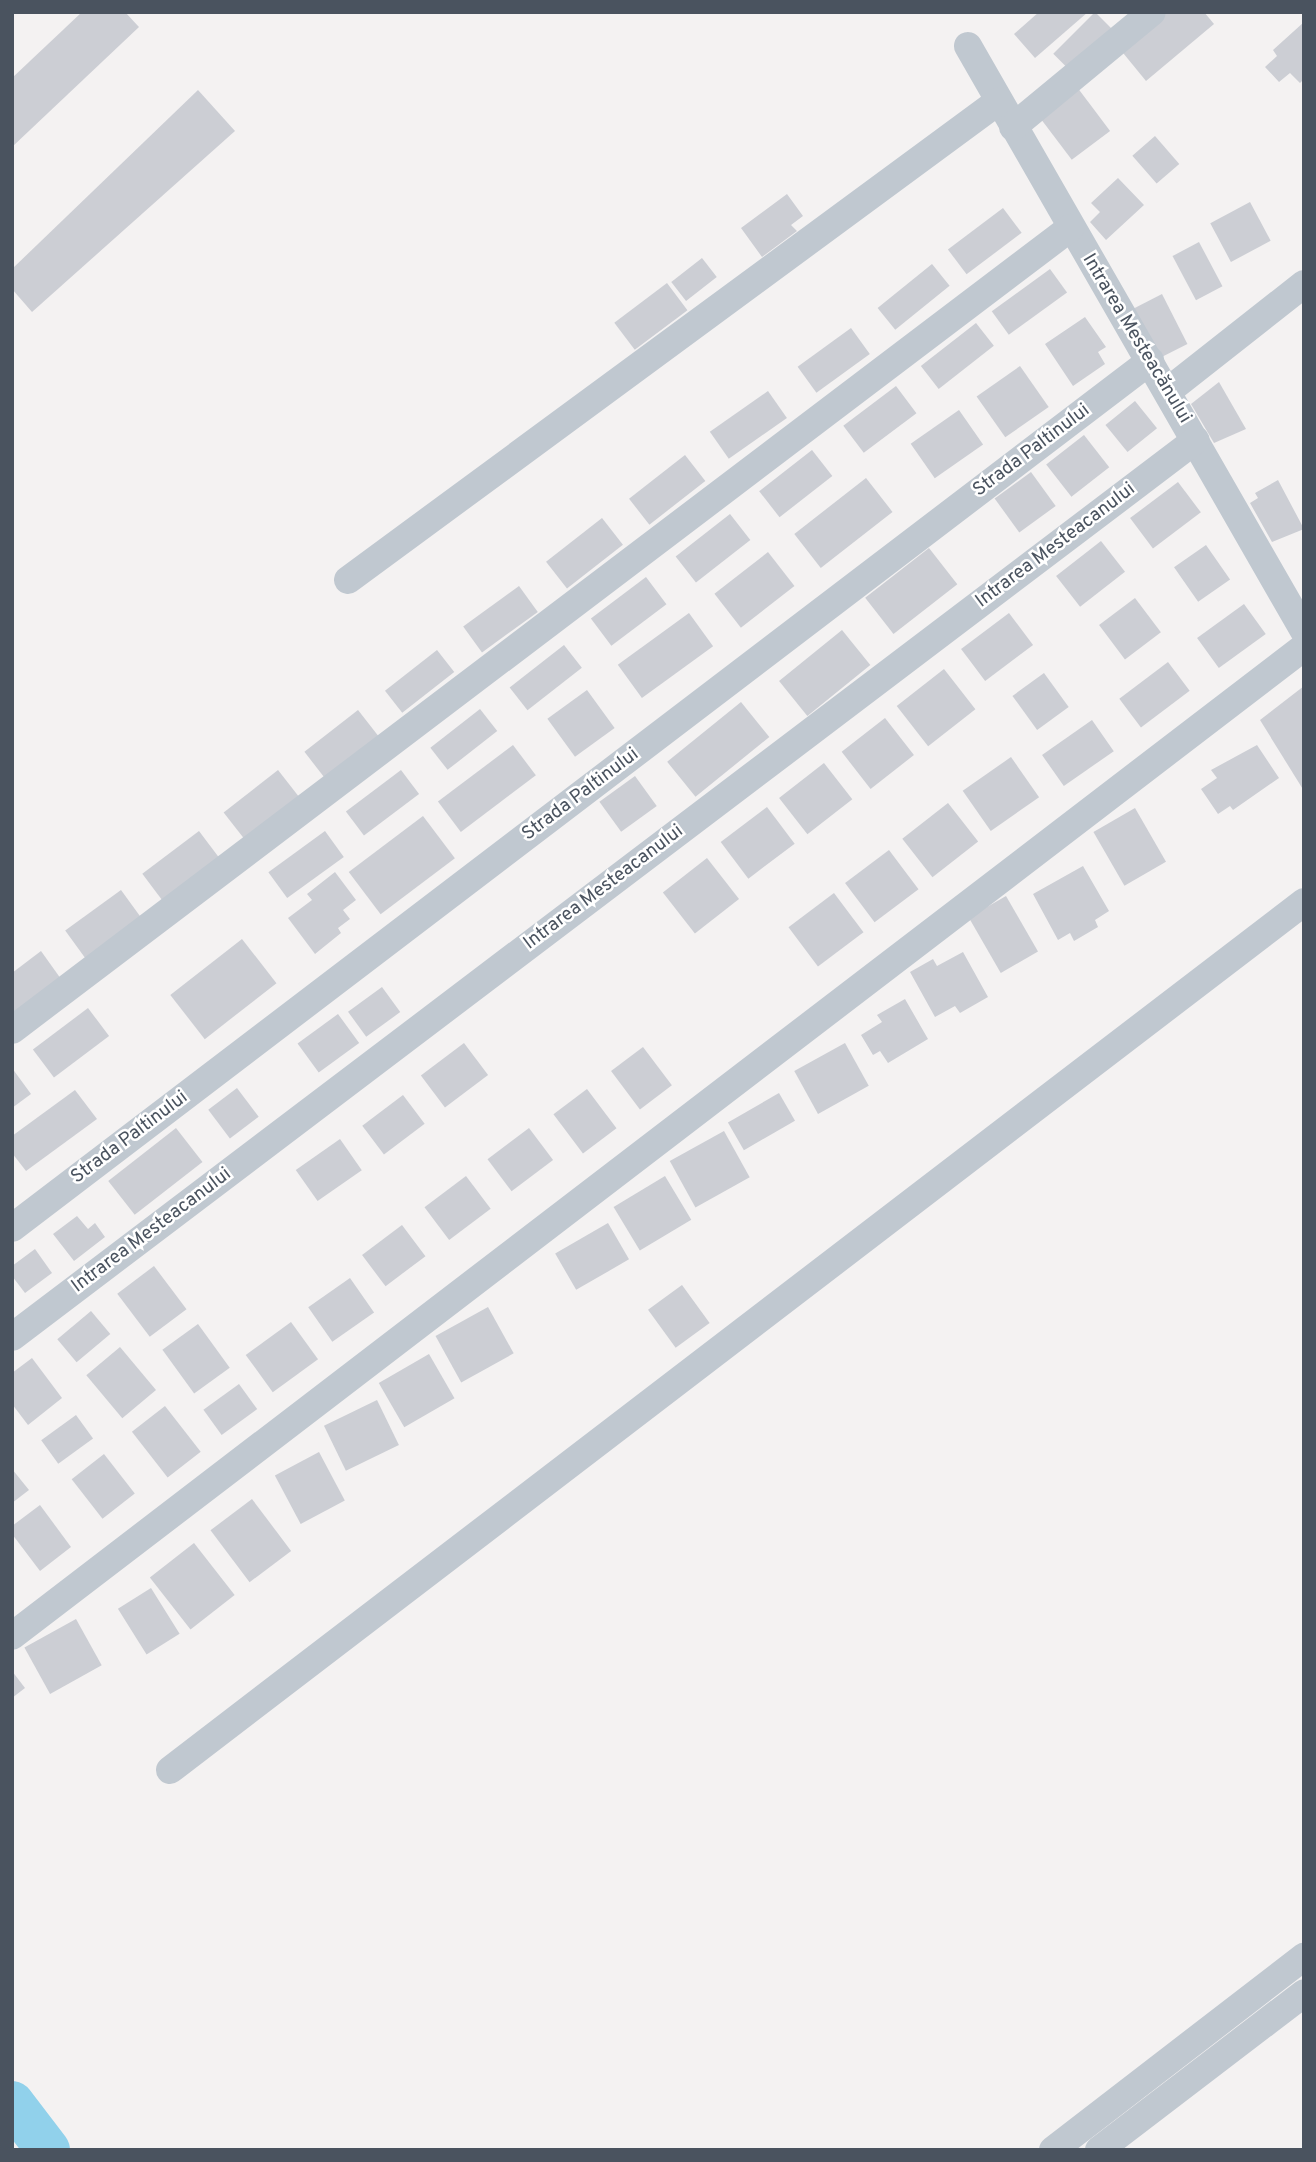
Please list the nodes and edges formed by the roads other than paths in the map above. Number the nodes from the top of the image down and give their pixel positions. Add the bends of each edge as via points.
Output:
1 (1152, 12) edge
2 (968, 46) dead end
3 (999, 101) junction
4 (1013, 127) junction
5 (1070, 228) junction
6 (1304, 284) edge
7 (1150, 361) junction
8 (1168, 391) junction
9 (1196, 440) junction
10 (348, 580) dead end
11 (1304, 631) edge
12 (1304, 647) edge
13 (1304, 902) edge
14 (12, 1030) edge
15 (12, 1228) edge
16 (12, 1336) edge
17 (12, 1636) edge
18 (170, 1770) dead end
19 (1304, 1957) edge
20 (1304, 1993) edge
21 (1053, 2150) edge
22 (1099, 2150) edge

1 - 4 street
2 - 3 street, Intrarea Mesteacănului
3 - 4 street, Intrarea Mesteacănului
3 - 10 street
4 - 5 street, Intrarea Mesteacănului
5 - 7 street, Intrarea Mesteacănului
5 - 14 street
6 - 8 street
7 - 8 street, Intrarea Mesteacănului
7 - 15 street, Strada Paltinului
8 - 9 street, Intrarea Mesteacănului
9 - 11 street, Intrarea Mesteacănului
9 - 16 street, Intrarea Mesteacanului
12 - 17 street
13 - 18 street
19 - 21 street
20 - 22 street

